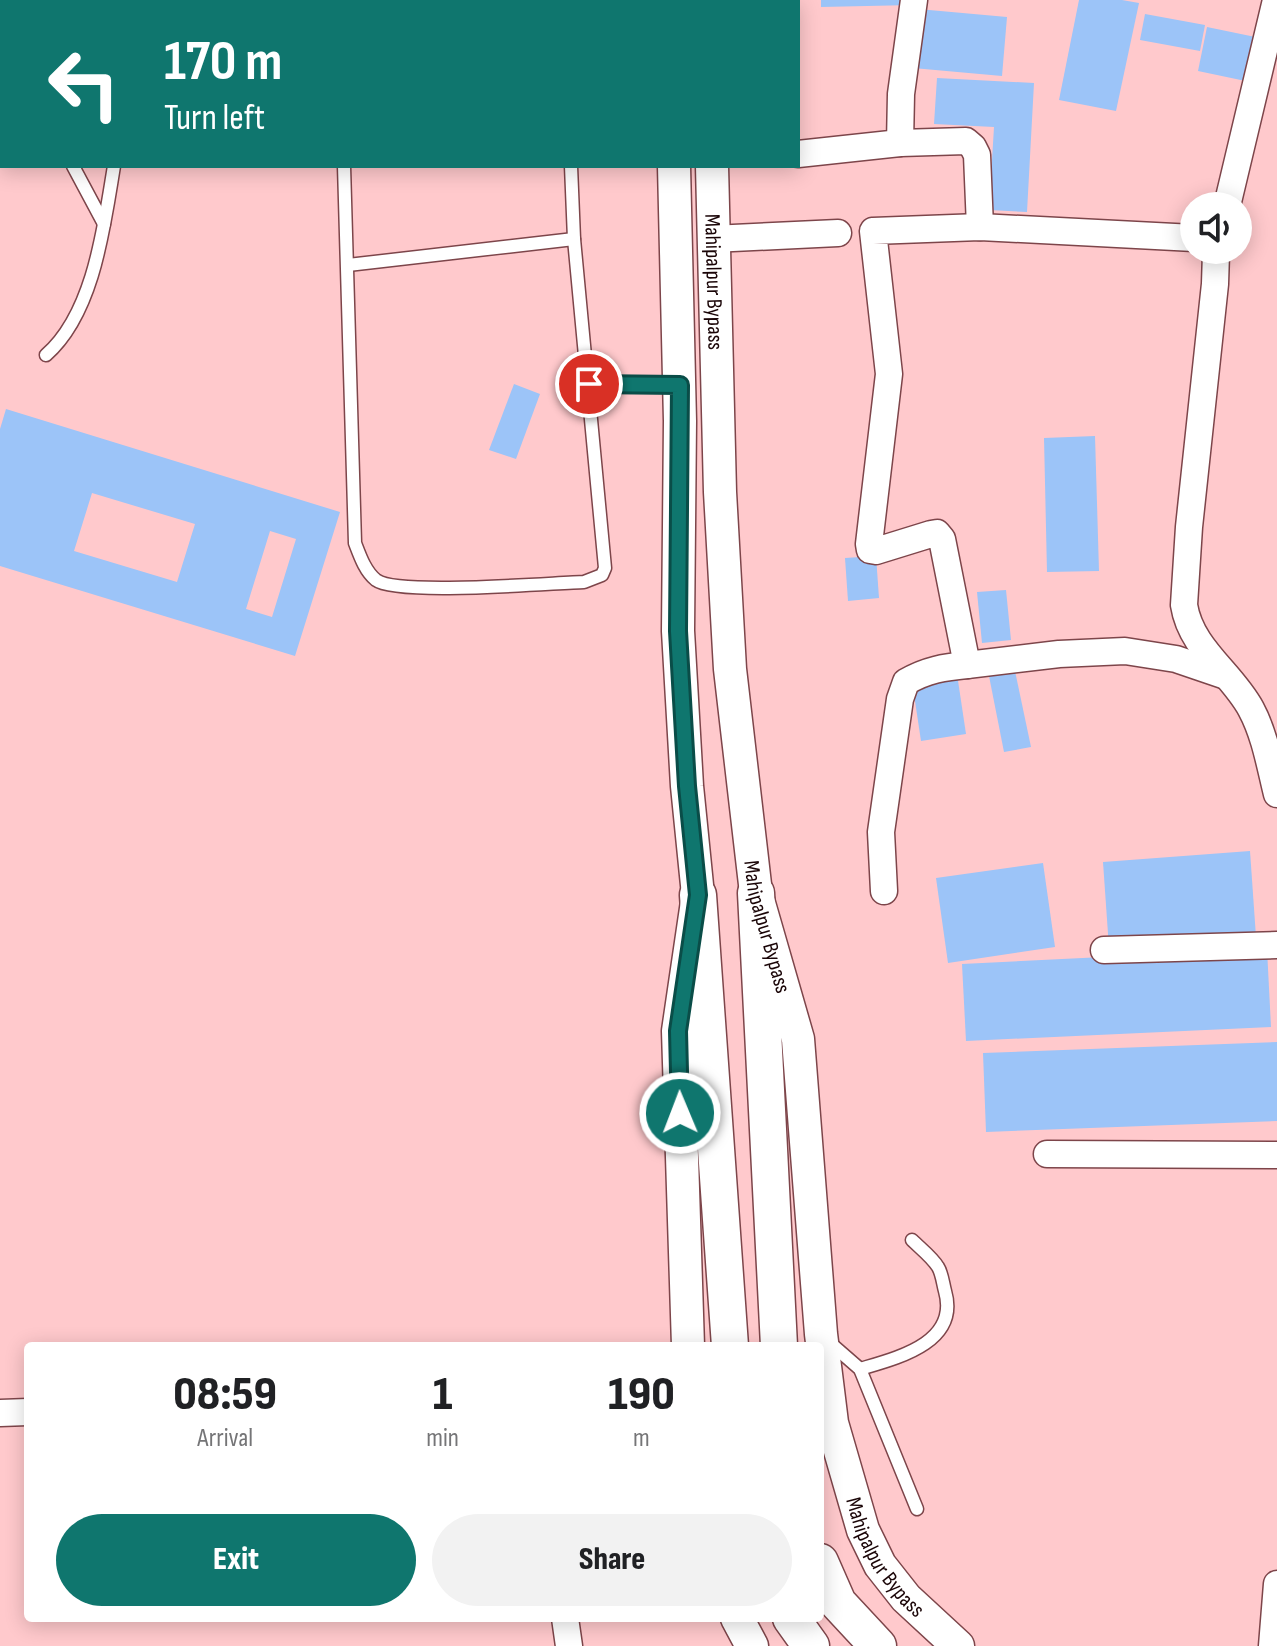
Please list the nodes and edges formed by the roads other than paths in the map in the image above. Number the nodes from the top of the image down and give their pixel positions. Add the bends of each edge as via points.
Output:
1 (914, 0) edge
2 (1276, 0) edge
3 (900, 143) junction
4 (800, 154) edge
5 (74, 168) edge
6 (114, 168) edge
7 (344, 168) edge
8 (571, 168) edge
9 (674, 168) edge
10 (712, 168) edge
11 (1230, 192) edge
12 (104, 224) junction
13 (980, 227) junction
14 (838, 233) dead end
15 (1180, 237) edge
16 (574, 239) junction
17 (712, 239) junction
18 (1215, 264) edge
19 (348, 265) junction
20 (46, 355) dead end
21 (589, 384) junction
22 (680, 385) junction
23 (967, 665) junction
24 (1226, 676) junction
25 (1277, 794) edge
26 (884, 891) dead end
27 (756, 893) junction
28 (698, 895) junction
29 (1277, 945) edge
30 (1104, 950) dead end
31 (1047, 1154) dead end
32 (1277, 1155) edge
33 (912, 1240) dead end
34 (821, 1334) junction
35 (688, 1342) edge
36 (730, 1342) edge
37 (779, 1342) edge
38 (822, 1342) edge
39 (824, 1358) edge
40 (860, 1369) junction
41 (24, 1412) edge
42 (0, 1413) edge
43 (917, 1509) dead end
44 (824, 1571) edge
45 (1277, 1584) edge
46 (566, 1622) edge
47 (739, 1622) edge
48 (794, 1622) edge
49 (569, 1646) edge
50 (752, 1646) edge
51 (811, 1646) edge
52 (878, 1646) edge
53 (958, 1646) edge
54 (1272, 1646) edge

1 - 3 street
2 - 11 street
3 - 4 street
3 - 13 street via 966,141 973,147
5 - 12 lane
6 - 12 lane
7 - 19 lane
8 - 16 lane
9 - 22 street, Mahipalpur Bypass
10 - 17 street, Mahipalpur Bypass
12 - 20 lane via 72,322 63,340
13 - 15 street
13 - 23 street via 873,231 889,374 870,550 937,533
14 - 17 street
16 - 19 lane
16 - 21 lane
17 - 27 street, Mahipalpur Bypass via 730,669
18 - 24 street via 1184,605 1200,645
19 - 21 lane via 355,543 378,581 409,588 584,582 602,575 607,560
21 - 22 lane
22 - 28 street, Mahipalpur Bypass via 678,631
23 - 24 street via 1125,651 1176,659
23 - 26 street via 941,668 906,682 881,832
24 - 25 street via 1251,709
27 - 34 street, Mahipalpur Bypass via 798,1039
27 - 37 main road
28 - 35 street, Mahipalpur Bypass via 678,1031
28 - 36 main road
29 - 30 street
31 - 32 street
33 - 40 lane via 939,1267 949,1303 940,1331 922,1347
34 - 38 street, Mahipalpur Bypass
34 - 40 lane
39 - 53 street, Mahipalpur Bypass via 832,1423 863,1530 880,1565 906,1598
40 - 43 lane
41 - 42 street
44 - 52 main road via 838,1603
45 - 54 street
46 - 49 street
47 - 50 street
48 - 51 main road

